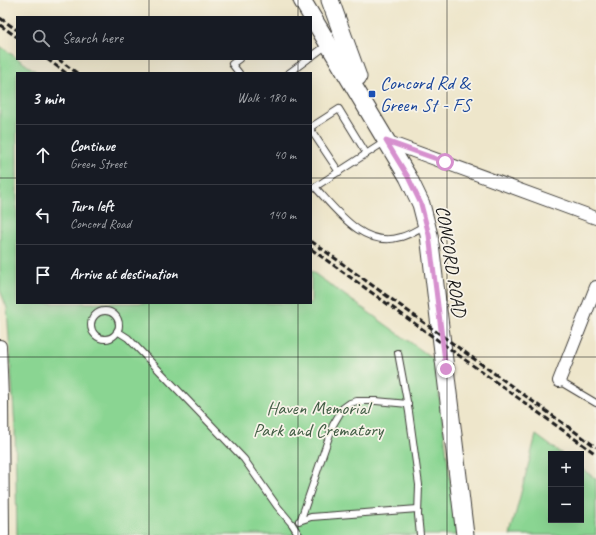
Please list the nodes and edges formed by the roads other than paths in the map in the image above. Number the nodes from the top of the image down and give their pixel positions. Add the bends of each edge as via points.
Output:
1 (330, 0) edge
2 (312, 18) edge
3 (329, 44) junction
4 (312, 56) edge
5 (238, 60) edge
6 (307, 60) edge
7 (238, 72) edge
8 (290, 72) edge
9 (370, 113) junction
10 (312, 128) edge
11 (312, 131) edge
12 (386, 141) junction
13 (366, 153) junction
14 (339, 172) junction
15 (596, 218) edge
16 (426, 224) junction
17 (596, 287) edge
18 (117, 331) junction
19 (0, 346) edge
20 (398, 353) dead end
21 (559, 381) joint
22 (596, 403) edge
23 (408, 404) junction
24 (418, 508) junction
25 (301, 519) junction
26 (292, 524) junction
27 (298, 534) edge
28 (3, 535) edge
29 (420, 535) edge
30 (465, 535) edge

1 - 9 main road
2 - 3 main road, CONCORD ROAD
3 - 4 lane
3 - 9 main road, CONCORD ROAD
5 - 7 lane via 232,64
6 - 8 lane
9 - 12 main road, CONCORD ROAD
10 - 13 lane via 339,109
11 - 14 lane
12 - 13 lane
12 - 15 street
12 - 16 main road, CONCORD ROAD via 408,177 421,204
13 - 14 lane
14 - 16 lane via 315,188 337,212 367,236 380,240 400,238
16 - 30 main road, CONCORD ROAD
17 - 21 street
18 - 18 lane via 118,320 111,313 100,312 92,319 91,329 98,338 109,338
18 - 26 lane via 128,338 236,449
19 - 28 street
20 - 23 lane
21 - 22 lane
23 - 24 lane via 419,485
23 - 25 lane via 357,401 343,408 333,425
24 - 25 lane
24 - 29 lane
25 - 26 lane
26 - 27 lane

